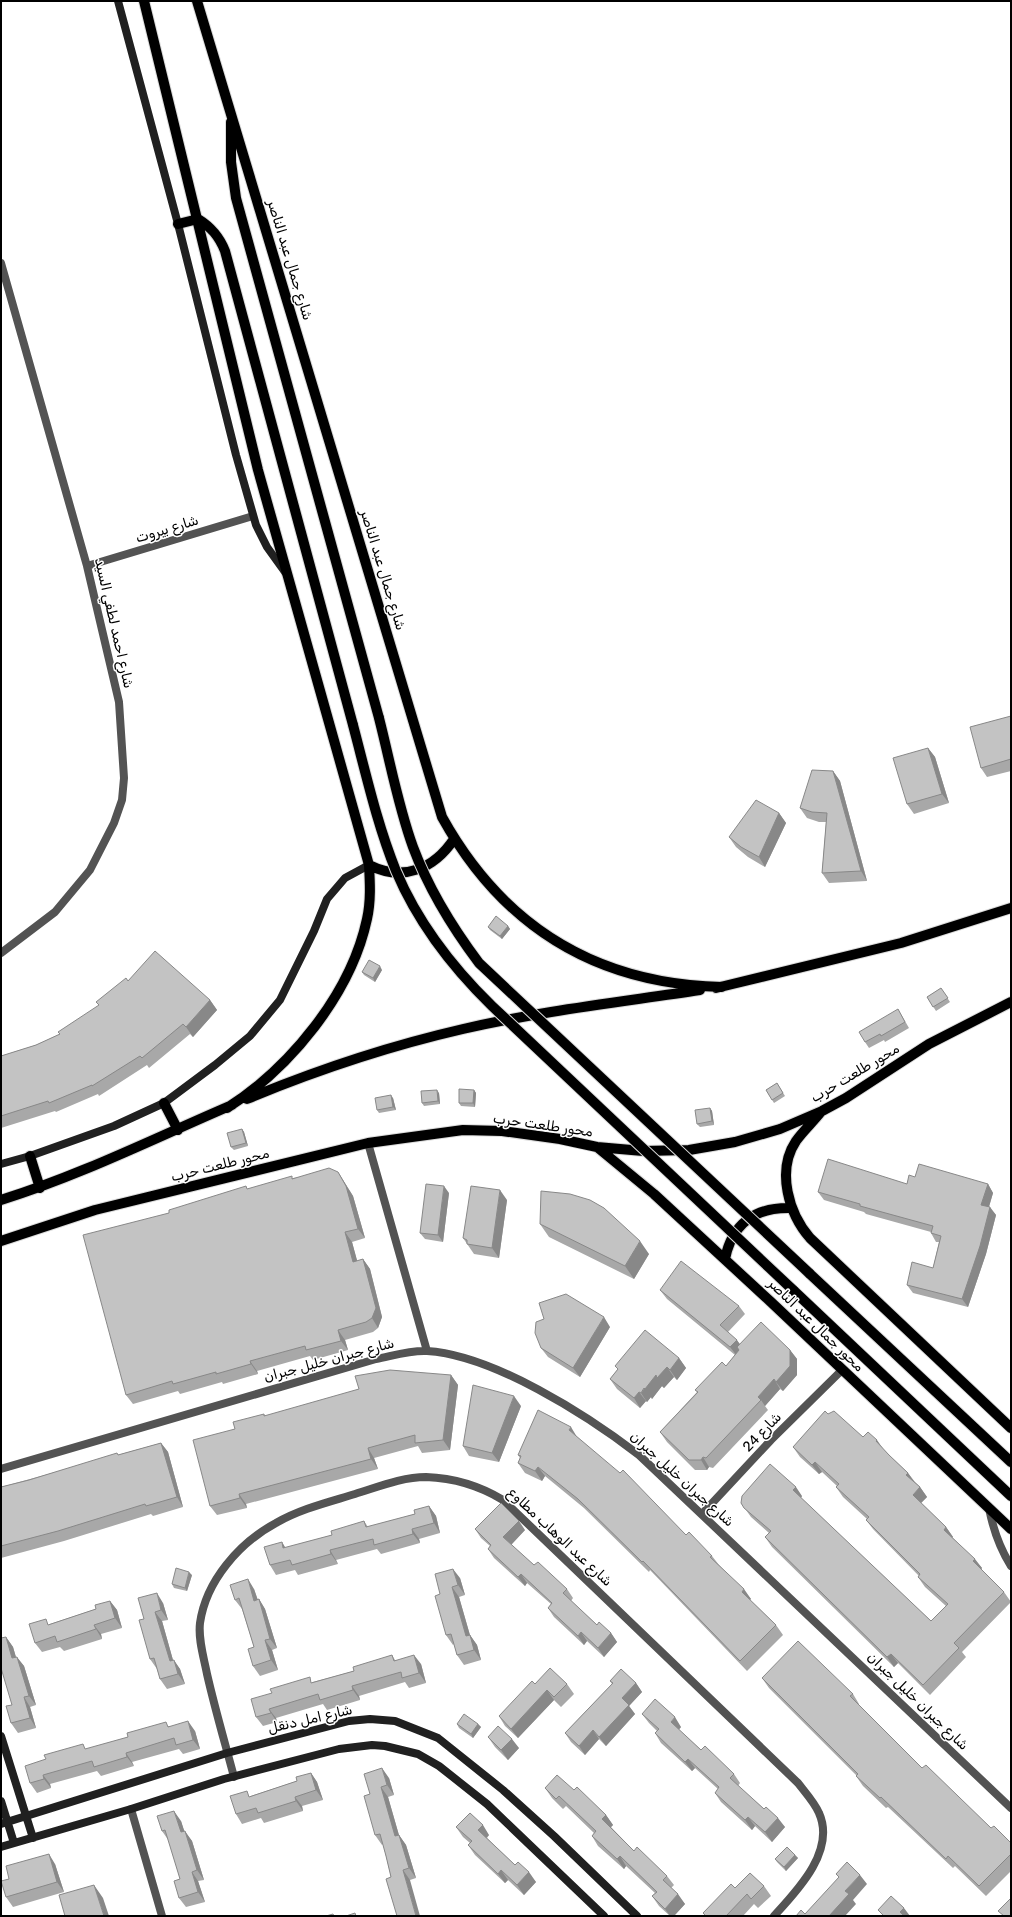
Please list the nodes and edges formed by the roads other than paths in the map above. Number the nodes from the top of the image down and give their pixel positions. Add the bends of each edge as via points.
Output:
1 (118, 1) edge
2 (144, 1) edge
3 (197, 1) edge
4 (231, 115) junction
5 (198, 218) junction
6 (178, 224) junction
7 (1, 263) edge
8 (253, 516) junction
9 (87, 566) junction
10 (288, 577) junction
11 (454, 839) junction
12 (369, 864) junction
13 (1011, 908) edge
14 (1, 953) edge
15 (722, 987) junction
16 (1011, 1002) edge
17 (164, 1103) junction
18 (227, 1108) junction
19 (822, 1111) junction
20 (178, 1130) junction
21 (368, 1143) junction
22 (597, 1147) junction
23 (30, 1156) junction
24 (1, 1164) edge
25 (40, 1188) junction
26 (1, 1200) edge
27 (791, 1208) junction
28 (1, 1241) edge
29 (725, 1259) junction
30 (426, 1351) junction
31 (842, 1370) junction
32 (1011, 1428) edge
33 (1011, 1462) edge
34 (1, 1469) edge
35 (1011, 1496) edge
36 (989, 1508) junction
37 (702, 1514) junction
38 (1011, 1529) edge
39 (1011, 1566) edge
40 (1, 1736) edge
41 (228, 1753) junction
42 (234, 1777) junction
43 (1, 1801) edge
44 (1011, 1808) edge
45 (131, 1809) junction
46 (26, 1816) junction
47 (4, 1823) edge
48 (33, 1838) junction
49 (14, 1843) junction
50 (1, 1847) edge
51 (162, 1916) edge
52 (604, 1916) edge
53 (637, 1916) edge
54 (774, 1916) edge

1 - 6 street
2 - 5 main road
3 - 4 main road, شارع جمال عبد الناصر
4 - 11 main road, شارع جمال عبد الناصر via 442,817
4 - 33 main road, bridge via 231,162 236,198 379,718 403,815 413,847 442,908 479,963
5 - 6 main road
5 - 10 main road via 258,470
5 - 35 main road, bridge via 217,235 225,251 379,822 396,871 420,919 453,965 492,1006
6 - 8 street
7 - 9 street, شارع احمد لطفي السيد
8 - 9 street, شارع بيروت
8 - 10 street via 267,547
9 - 14 street, شارع احمد لطفي السيد via 119,702 124,778 122,800 105,843 90,870 72,893 55,912
10 - 12 main road
11 - 12 main road via 440,857 420,869 398,873
11 - 15 main road, شارع جمال عبد الناصر via 468,860 500,897 518,914 558,942 596,962 625,973 673,984
12 - 17 street via 345,878 327,899 280,1000 250,1036
12 - 18 main road via 369,901 363,936 332,1000 284,1062 248,1095
13 - 15 main road via 901,943
15 - 18 main road via 517,1018 464,1029 318,1071
16 - 19 main road, محور طلعت حرب via 929,1044
17 - 20 main road
17 - 23 street via 114,1126
18 - 20 main road
19 - 22 main road, محور طلعت حرب via 780,1129 735,1142 697,1148 643,1151
19 - 27 main road via 796,1142 790,1155 786,1183
20 - 25 main road
21 - 22 main road, محور طلعت حرب via 463,1130 502,1130
21 - 28 main road, محور طلعت حرب via 95,1210
21 - 30 street
22 - 29 main road, محور جمال عبد الناصر via 654,1194
23 - 24 street
23 - 25 main road
25 - 26 main road
27 - 29 main road via 768,1209 747,1220 732,1237
27 - 32 main road via 810,1238
29 - 31 main road, محور جمال عبد الناصر
30 - 34 street, شارع جبران خليل جبران via 376,1359
30 - 37 street, شارع جبران خليل جبران via 458,1356 496,1369 542,1392 639,1455
31 - 36 main road, محور جمال عبد الناصر
31 - 37 street, شارع 24 via 771,1440
36 - 38 main road, محور جمال عبد الناصر
36 - 39 street via 996,1538
37 - 44 street, شارع جبران خليل جبران
40 - 46 street
41 - 42 street, شارع عبد الوهاب مطاوع
41 - 46 street, شارع امل دنقل
41 - 53 street, شارع امل دنقل via 349,1721 395,1721 418,1730 438,1738 503,1790
41 - 54 street, شارع عبد الوهاب مطاوع via 201,1645 200,1624 204,1606 214,1583 228,1562 257,1534 277,1522 322,1504 404,1479 426,1477 477,1486 503,1500 518,1514 798,1783 819,1812 823,1829 816,1861 805,1880
42 - 45 street
42 - 52 street via 353,1746 384,1746 418,1754 440,1766 487,1804
43 - 47 street
45 - 48 street
45 - 51 street
46 - 47 street, شارع امل دنقل
46 - 48 street
47 - 49 street
48 - 49 street
49 - 50 street

